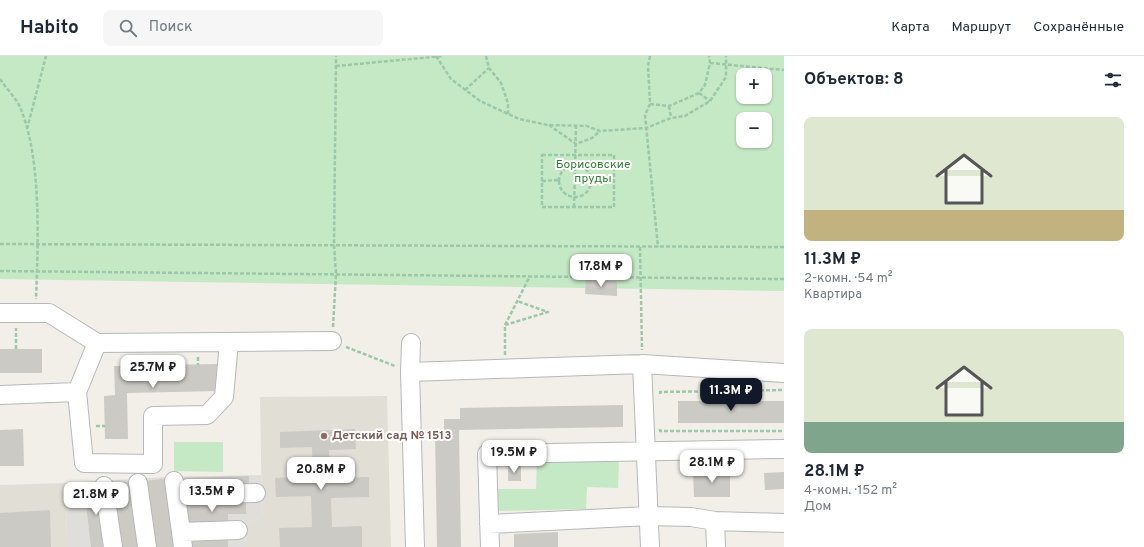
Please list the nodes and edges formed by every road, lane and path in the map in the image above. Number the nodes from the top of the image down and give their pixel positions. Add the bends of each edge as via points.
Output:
1 (46, 56) edge
2 (336, 56) edge
3 (436, 56) edge
4 (443, 56) edge
5 (486, 56) edge
6 (650, 56) edge
7 (709, 56) edge
8 (726, 56) edge
9 (710, 63) junction
10 (727, 65) junction
11 (336, 66) junction
12 (489, 68) junction
13 (784, 70) edge
14 (0, 79) edge
15 (465, 90) junction
16 (699, 93) junction
17 (710, 101) junction
18 (650, 104) junction
19 (669, 106) junction
20 (508, 114) junction
21 (671, 118) junction
22 (548, 125) junction
23 (576, 125) junction
24 (646, 128) junction
25 (27, 130) junction
26 (600, 131) junction
27 (576, 144) junction
28 (576, 155) junction
29 (575, 165) junction
30 (558, 180) junction
31 (542, 181) junction
32 (614, 181) junction
33 (591, 182) junction
34 (574, 197) junction
35 (574, 207) junction
36 (0, 244) edge
37 (38, 244) junction
38 (334, 245) junction
39 (640, 246) junction
40 (658, 247) junction
41 (784, 247) edge
42 (0, 271) edge
43 (37, 271) junction
44 (336, 274) junction
45 (530, 276) junction
46 (641, 277) junction
47 (784, 278) edge
48 (517, 301) junction
49 (8, 313) edge
50 (35, 313) junction
51 (504, 325) junction
52 (332, 341) junction
53 (229, 342) junction
54 (411, 343) dead end
55 (97, 344) junction
56 (16, 349) dead end
57 (642, 364) junction
58 (505, 369) junction
59 (410, 372) junction
60 (784, 373) edge
61 (784, 390) edge
62 (77, 392) junction
63 (0, 395) edge
64 (660, 400) dead end
65 (660, 423) dead end
66 (784, 430) edge
67 (784, 449) edge
68 (647, 451) junction
69 (138, 483) dead end
70 (104, 486) dead end
71 (256, 493) dead end
72 (649, 516) junction
73 (715, 521) junction
74 (489, 524) junction
75 (784, 524) edge
76 (238, 530) dead end
77 (182, 540) edge
78 (113, 547) edge
79 (147, 547) edge
80 (415, 547) edge
81 (490, 547) edge
82 (650, 547) edge
83 (716, 547) edge

1 - 25 path
2 - 11 path
3 - 4 path
3 - 11 path
3 - 15 path via 452,80
5 - 12 path
6 - 18 path
7 - 9 path
8 - 10 path
9 - 10 path
9 - 16 path via 705,85
10 - 13 path
10 - 17 path via 726,77
11 - 38 path
12 - 15 path
12 - 20 path via 501,83 508,103
14 - 25 path via 19,106
15 - 20 path via 480,101
16 - 17 path
16 - 19 path
17 - 21 path via 685,116
18 - 19 path
18 - 24 path via 645,115
19 - 21 path
20 - 22 path
21 - 24 path
22 - 23 path
22 - 27 path
23 - 26 path
23 - 27 path
24 - 26 path
24 - 40 path
25 - 37 path via 31,143
26 - 27 path via 592,138
27 - 28 path
28 - 29 path
28 - 31 path via 542,155
28 - 32 path via 614,155
29 - 30 path via 570,165 562,171
29 - 33 path via 585,168
29 - 34 path
30 - 31 path
30 - 34 path via 565,194
31 - 35 path via 542,207
32 - 33 path
32 - 35 path via 614,207
33 - 34 path via 588,191
34 - 35 path
36 - 37 path
37 - 38 path
37 - 43 path
38 - 39 path
38 - 44 path
39 - 40 path
39 - 46 path
40 - 41 path
42 - 43 path
43 - 44 path
43 - 50 path
44 - 45 path
44 - 52 path
45 - 46 path
45 - 48 path
46 - 47 path
46 - 57 path
48 - 51 path
48 - 51 path via 548,312
49 - 50 lane
49 - 56 path
50 - 55 lane via 49,313
51 - 58 path
52 - 53 lane
52 - 59 path
53 - 55 lane
53 - 62 lane via 224,397 207,415 153,416 153,464 84,463
54 - 59 lane
55 - 62 lane
57 - 58 lane
57 - 60 lane
57 - 68 lane
58 - 59 lane
59 - 80 lane
61 - 64 path via 660,392
62 - 63 lane
65 - 66 path via 660,431
67 - 68 lane
68 - 72 lane
68 - 74 lane via 487,454
69 - 79 lane
70 - 78 lane
71 - 77 lane via 175,488
72 - 73 lane via 691,516
72 - 74 lane
72 - 82 lane
73 - 75 lane
73 - 83 lane
74 - 81 lane
76 - 77 lane

